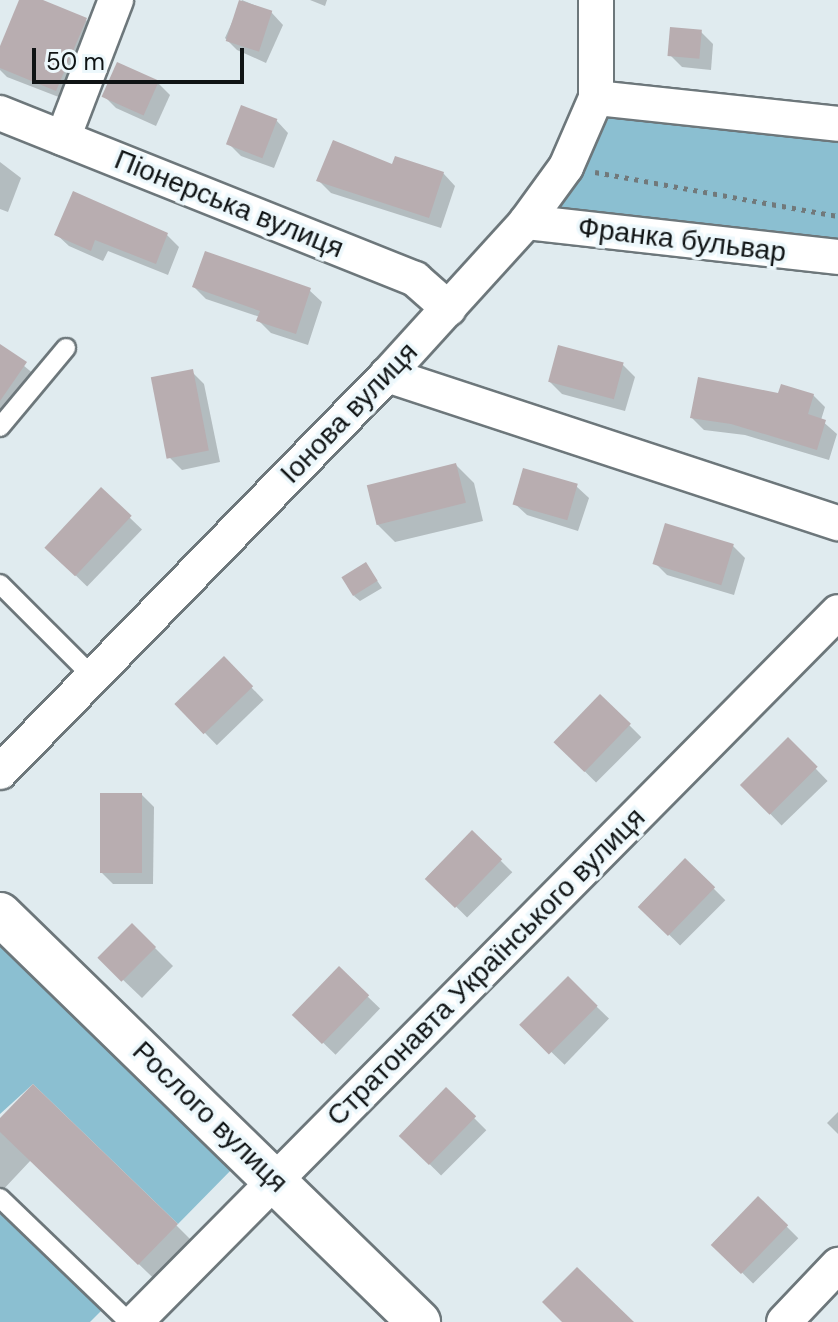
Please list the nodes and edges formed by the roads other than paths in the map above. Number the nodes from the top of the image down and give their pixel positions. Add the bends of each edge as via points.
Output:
1 (116, 0) edge
2 (596, 0) edge
3 (596, 98) junction
4 (0, 113) edge
5 (838, 124) edge
6 (63, 138) junction
7 (526, 222) junction
8 (838, 257) edge
9 (449, 309) junction
10 (66, 348) dead end
11 (387, 375) junction
12 (0, 427) edge
13 (838, 523) edge
14 (0, 584) edge
15 (838, 612) edge
16 (93, 677) junction
17 (0, 772) edge
18 (0, 914) edge
19 (275, 1179) junction
20 (0, 1198) edge
21 (838, 1265) edge
22 (132, 1322) edge
23 (419, 1322) edge
24 (784, 1322) edge

1 - 6 street
2 - 3 street, Іонова вулиця
3 - 5 street
3 - 7 street, Іонова вулиця via 566,167
4 - 6 street, Піонерська вулиця
6 - 9 street, Піонерська вулиця via 415,279
7 - 8 street, Франка бульвар
7 - 9 street, Іонова вулиця
9 - 11 street, Іонова вулиця
10 - 12 lane
11 - 13 street
11 - 16 street, Іонова вулиця
14 - 16 lane
15 - 19 street, Стратонавта Українського вулиця
16 - 17 street, Іонова вулиця
18 - 19 street, Рослого вулиця
19 - 22 street, Стратонавта Українського вулиця
19 - 23 street, Рослого вулиця
20 - 22 lane
21 - 24 street

